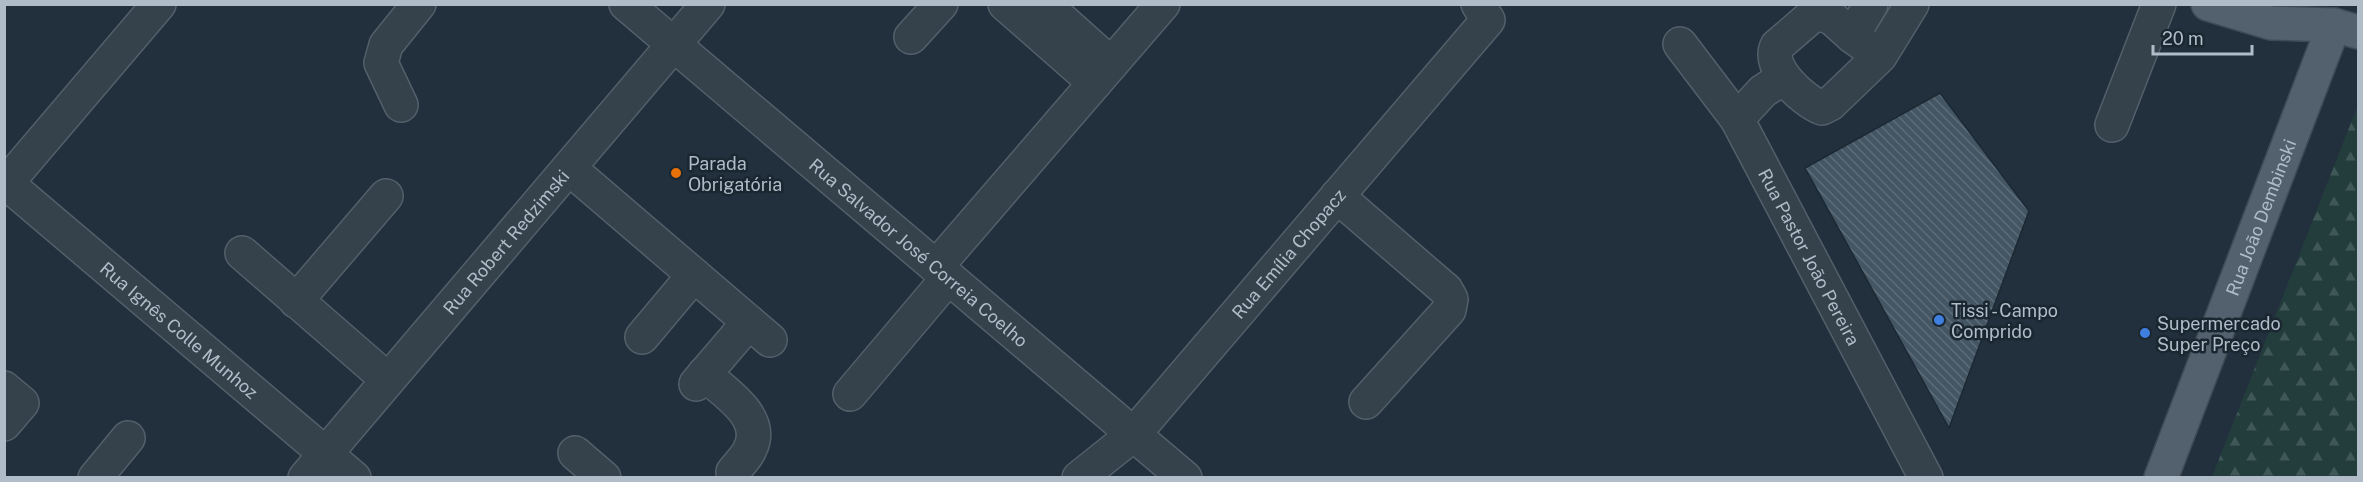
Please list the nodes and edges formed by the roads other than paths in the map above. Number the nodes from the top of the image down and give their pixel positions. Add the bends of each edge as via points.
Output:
1 (159, 4) edge
2 (419, 4) edge
3 (626, 4) edge
4 (708, 4) edge
5 (941, 4) edge
6 (1005, 4) edge
7 (1044, 4) edge
8 (1163, 4) edge
9 (1871, 4) edge
10 (1912, 4) edge
11 (2159, 4) edge
12 (2208, 4) edge
13 (2306, 4) edge
14 (1483, 9) edge
15 (2346, 28) edge
16 (1852, 36) junction
17 (911, 38) dead end
18 (1680, 44) dead end
19 (674, 45) junction
20 (1880, 56) junction
21 (1103, 73) junction
22 (1783, 78) junction
23 (401, 105) dead end
24 (1737, 119) junction
25 (2112, 125) dead end
26 (569, 168) junction
27 (5, 183) edge
28 (386, 196) dead end
29 (1337, 196) junction
30 (242, 253) dead end
31 (942, 272) junction
32 (694, 275) junction
33 (296, 301) junction
34 (642, 337) dead end
35 (388, 380) junction
36 (4, 388) edge
37 (850, 394) dead end
38 (1366, 402) dead end
39 (4, 424) edge
40 (1134, 434) junction
41 (128, 438) dead end
42 (325, 453) junction
43 (575, 453) dead end
44 (733, 472) dead end
45 (95, 477) edge
46 (304, 477) edge
47 (354, 477) edge
48 (604, 477) edge
49 (1079, 477) edge
50 (1185, 477) edge
51 (1926, 477) edge
52 (2161, 477) edge

1 - 27 street
2 - 23 street via 386,45 381,63
3 - 19 street, Rua Salvador José Correia Coelho
4 - 19 street, Rua Robert Redzimski
5 - 17 street
6 - 21 street
7 - 21 street
8 - 21 street
9 - 16 street
10 - 20 street
11 - 25 street
12 - 15 main road via 2271,23
13 - 15 main road
14 - 29 street, Rua Emília Chopacz
15 - 52 main road, Rua João Dembinski
16 - 20 street
16 - 22 street via 1832,18 1813,15 1774,51
18 - 24 street, Rua Pastor João Pereira
19 - 26 street, Rua Robert Redzimski
19 - 31 street, Rua Salvador José Correia Coelho
20 - 22 street via 1822,108
21 - 31 street
22 - 24 street via 1763,91
24 - 51 street, Rua Pastor João Pereira
26 - 32 street
26 - 35 street, Rua Robert Redzimski
27 - 42 street, Rua Ignês Colle Munhoz
28 - 33 street
29 - 38 street via 1446,290 1451,299 1449,310
29 - 40 street, Rua Emília Chopacz
30 - 33 street
31 - 37 street
31 - 40 street, Rua Salvador José Correia Coelho
32 - 34 street
32 - 44 street via 760,331 700,379 745,410 754,428 751,448
33 - 35 street
35 - 42 street, Rua Robert Redzimski
36 - 39 street via 22,403
40 - 49 street, Rua Emília Chopacz
40 - 50 street, Rua Salvador José Correia Coelho
41 - 45 street
42 - 46 street, Rua Robert Redzimski
42 - 47 street, Rua Ignês Colle Munhoz
43 - 48 street

